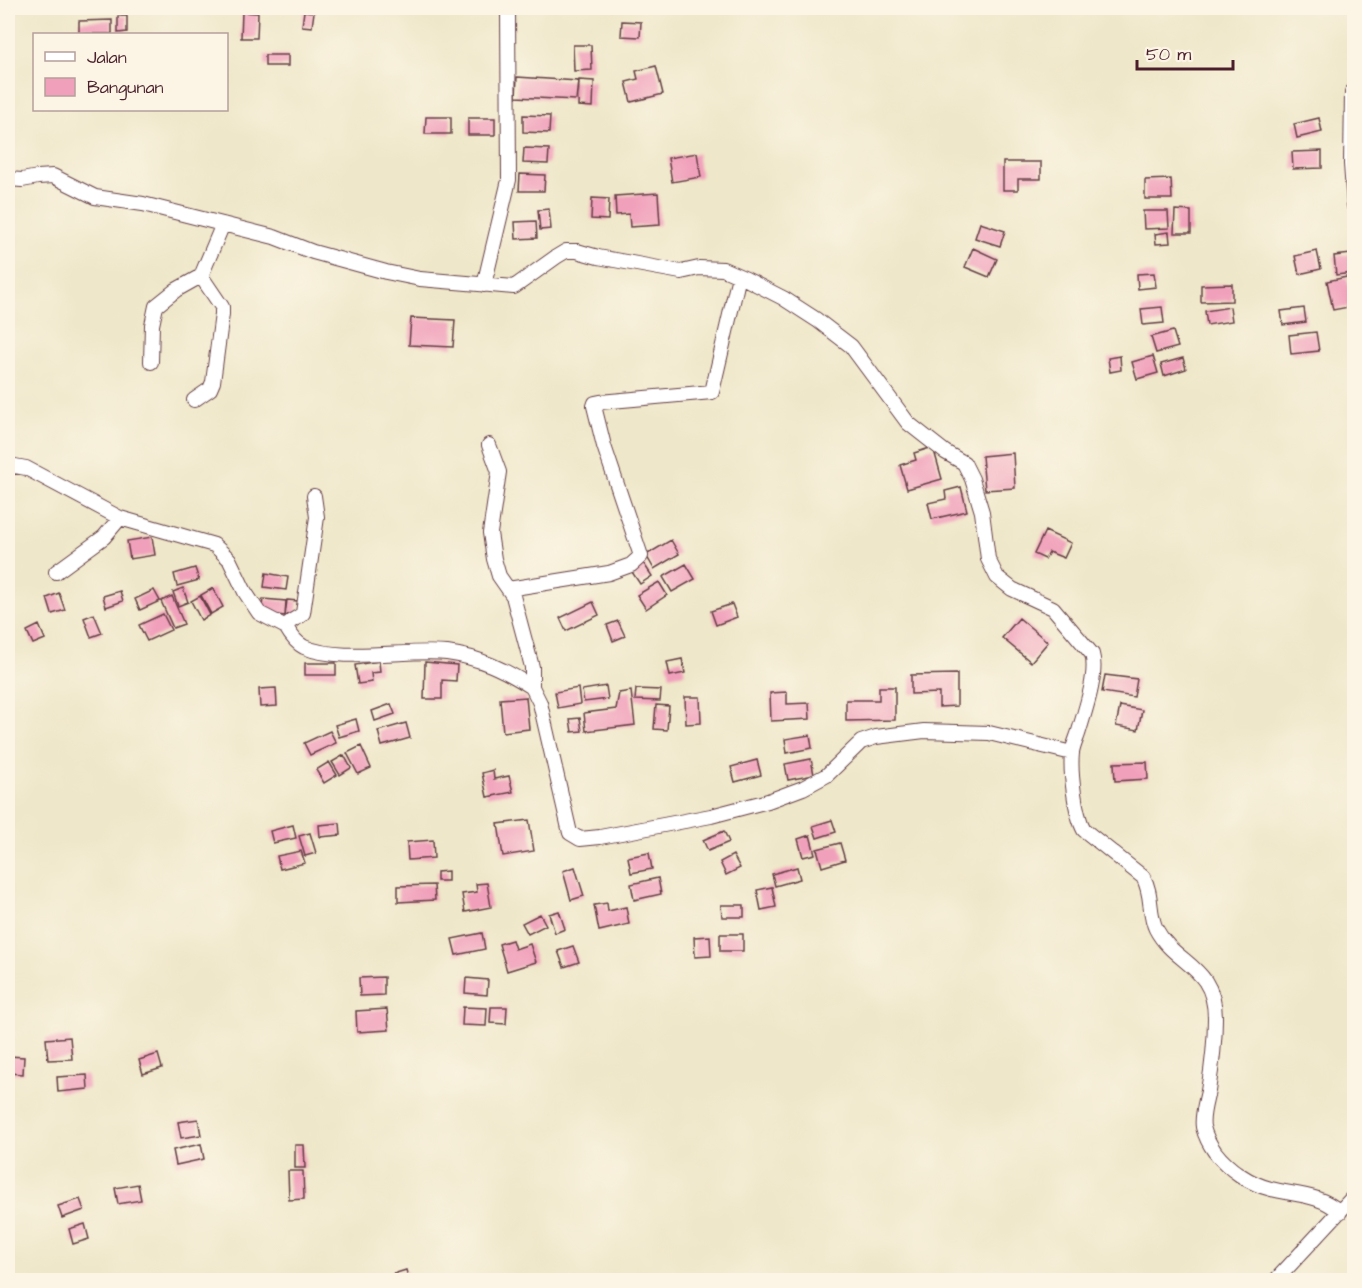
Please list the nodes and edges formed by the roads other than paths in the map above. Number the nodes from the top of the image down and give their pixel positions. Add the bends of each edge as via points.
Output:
1 (508, 8) edge
2 (1352, 92) dead end
3 (8, 179) edge
4 (1354, 191) edge
5 (1354, 206) edge
6 (223, 224) junction
7 (201, 276) junction
8 (739, 276) junction
9 (484, 285) junction
10 (151, 362) dead end
11 (194, 400) dead end
12 (489, 446) dead end
13 (8, 468) edge
14 (314, 496) dead end
15 (120, 518) junction
16 (56, 572) dead end
17 (508, 589) junction
18 (286, 627) junction
19 (532, 687) junction
20 (1072, 753) junction
21 (1354, 1196) edge
22 (1340, 1212) junction
23 (1275, 1281) edge

1 - 9 street via 509,180
2 - 4 street
3 - 6 street via 53,176 95,197 143,204
4 - 5 street
6 - 7 street
6 - 9 street via 386,272
7 - 10 street via 156,306
7 - 11 street via 222,307 222,314 213,382 210,389
8 - 9 street via 723,269 681,272 566,251 514,287
8 - 17 street via 712,392 600,402 594,406 641,556 631,565 609,573
8 - 20 street via 783,298 851,346 908,423 964,463 982,512 988,559 997,577 1012,589 1053,608 1092,654 1092,679
12 - 17 street via 499,472 491,543 496,570
13 - 15 street via 26,468
14 - 18 street via 317,517 303,613
15 - 16 street via 96,544
15 - 18 street via 214,545 229,558 259,613
17 - 19 street via 528,647
18 - 19 street via 304,646 333,653 446,653 474,658 504,669
19 - 20 street via 540,703 570,833 580,839 644,830 768,801 827,775 861,742 876,737 924,731 989,733
20 - 22 street via 1076,808 1084,830 1143,877 1149,887 1155,928 1208,985 1215,1015 1203,1126 1215,1152 1254,1183 1319,1198
21 - 22 street
22 - 23 street

